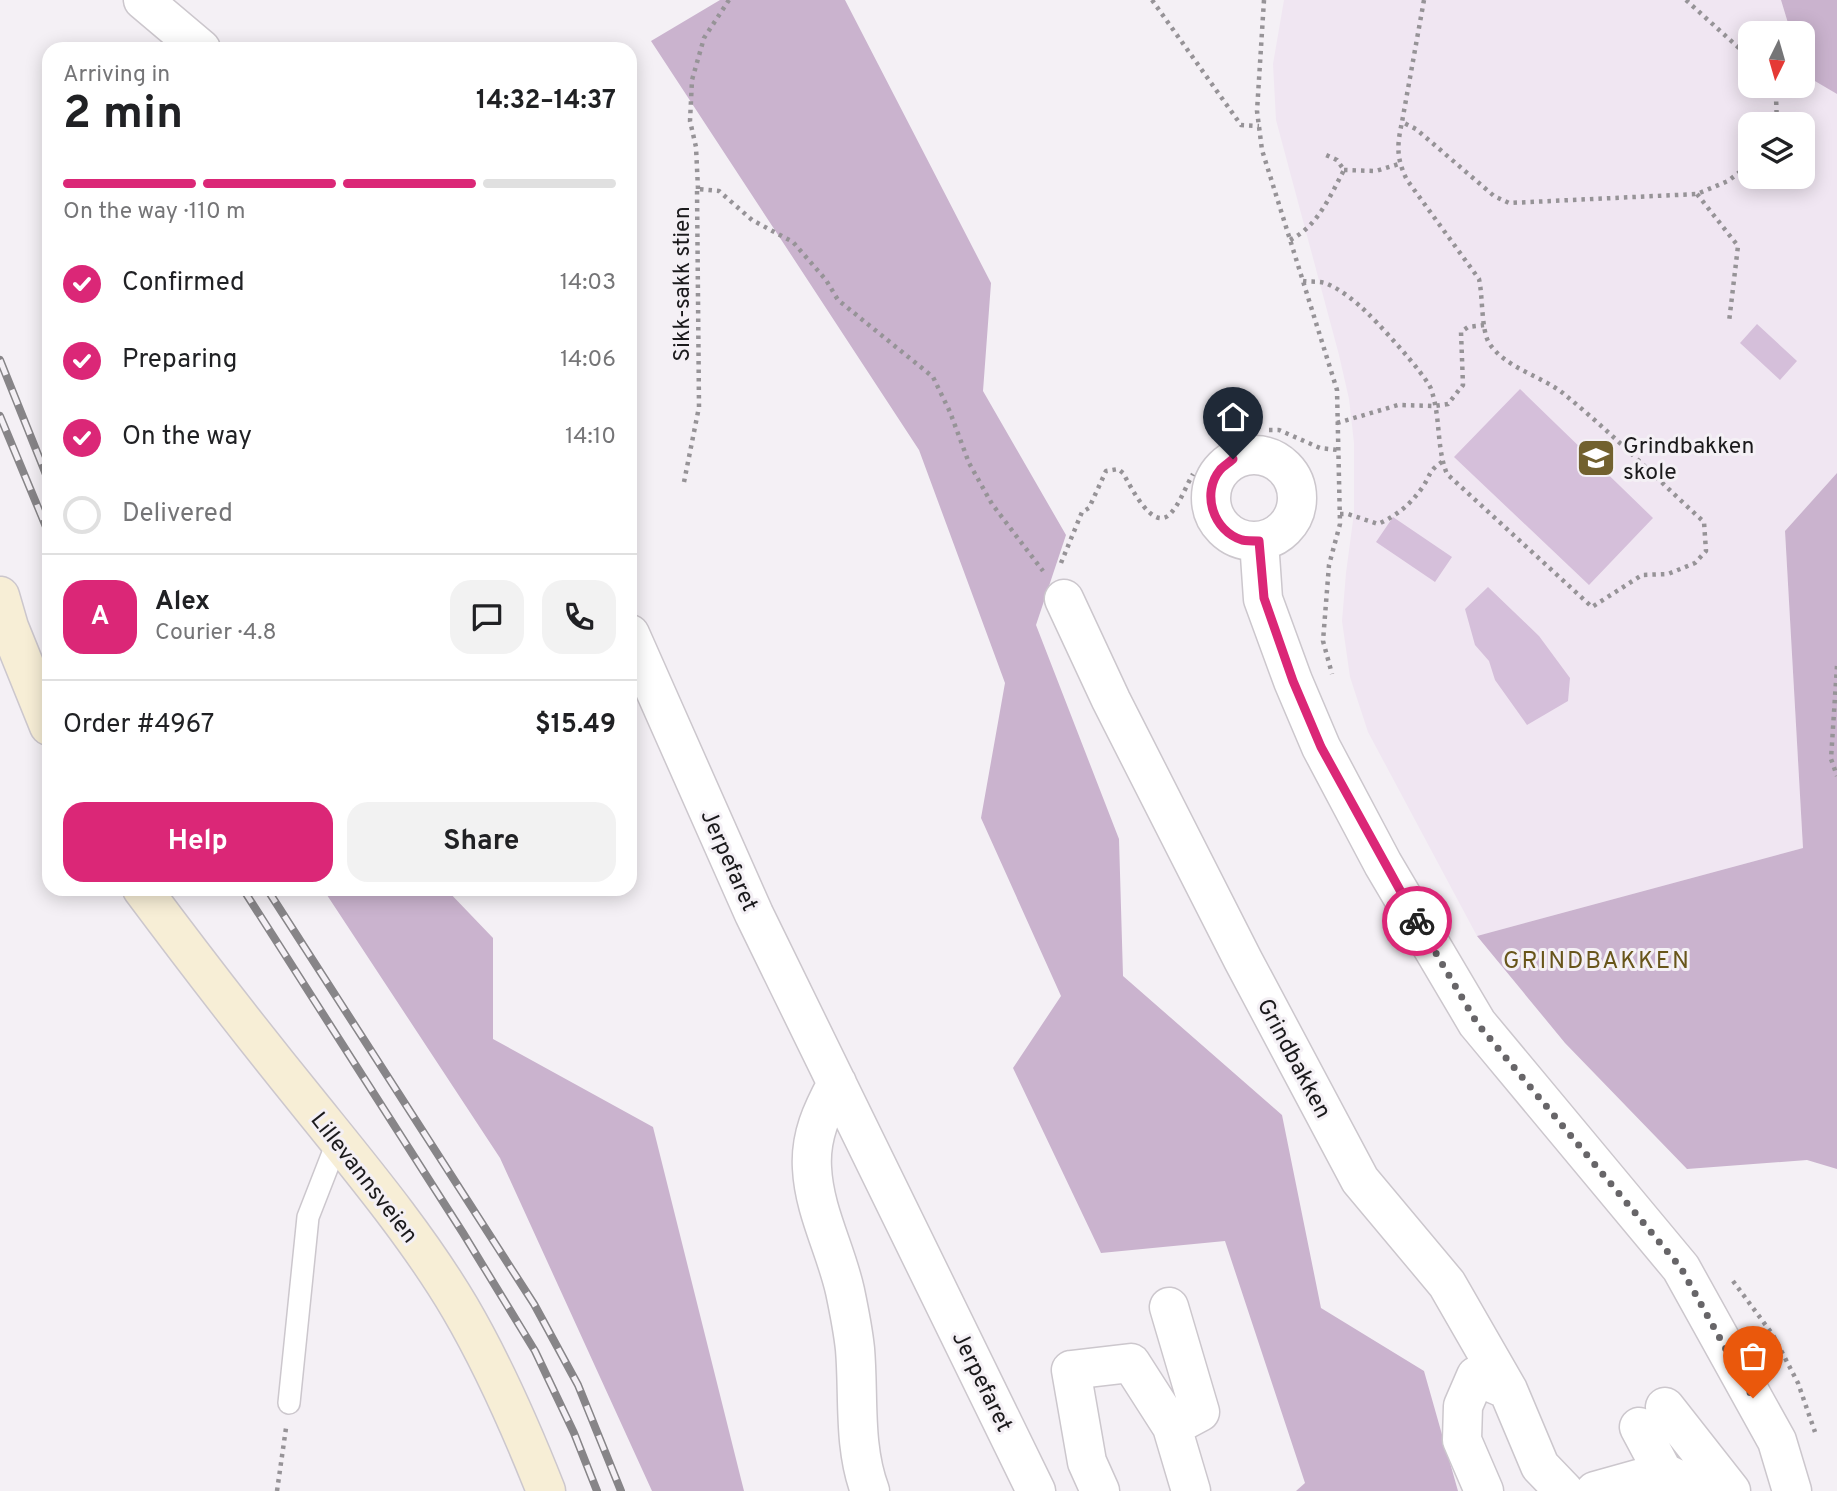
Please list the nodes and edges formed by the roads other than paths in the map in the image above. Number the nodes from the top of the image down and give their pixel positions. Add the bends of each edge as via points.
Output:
1 (143, 0) edge
2 (193, 42) edge
3 (1259, 541) dead end
4 (1058, 591) road end
5 (0, 596) edge
6 (637, 650) edge
7 (42, 708) edge
8 (147, 896) edge
9 (837, 1083) junction
10 (338, 1140) junction
11 (1169, 1307) dead end
12 (1508, 1390) junction
13 (289, 1402) road end
14 (1172, 1427) junction
15 (1663, 1472) junction
16 (546, 1491) edge
17 (870, 1491) edge
18 (1036, 1491) edge
19 (1100, 1491) edge
20 (1191, 1491) edge
21 (1484, 1491) edge
22 (1564, 1491) edge
23 (1595, 1491) edge
24 (1702, 1491) edge
25 (1731, 1491) edge
26 (1792, 1491) edge

1 - 2 street
3 - 26 street via 1264,598 1293,681 1321,747 1384,864 1477,1023 1681,1268 1777,1441
4 - 12 street, Grindbakken via 1360,1180 1447,1284
5 - 7 street
6 - 9 street, Jerpefaret via 754,914
8 - 10 street, Lillevannsveien
9 - 17 street via 812,1139 812,1169 855,1347 863,1473
9 - 18 street, Jerpefaret
10 - 13 lane via 309,1217
10 - 16 street, Lillevannsveien via 460,1307 520,1425
11 - 14 street via 1200,1412
12 - 21 street via 1476,1377 1463,1406 1462,1440
12 - 22 street, Grindbakken via 1540,1466
14 - 19 street via 1132,1363 1071,1370 1087,1462
14 - 20 street
15 - 23 street
15 - 24 street
15 - 25 street via 1652,1417

